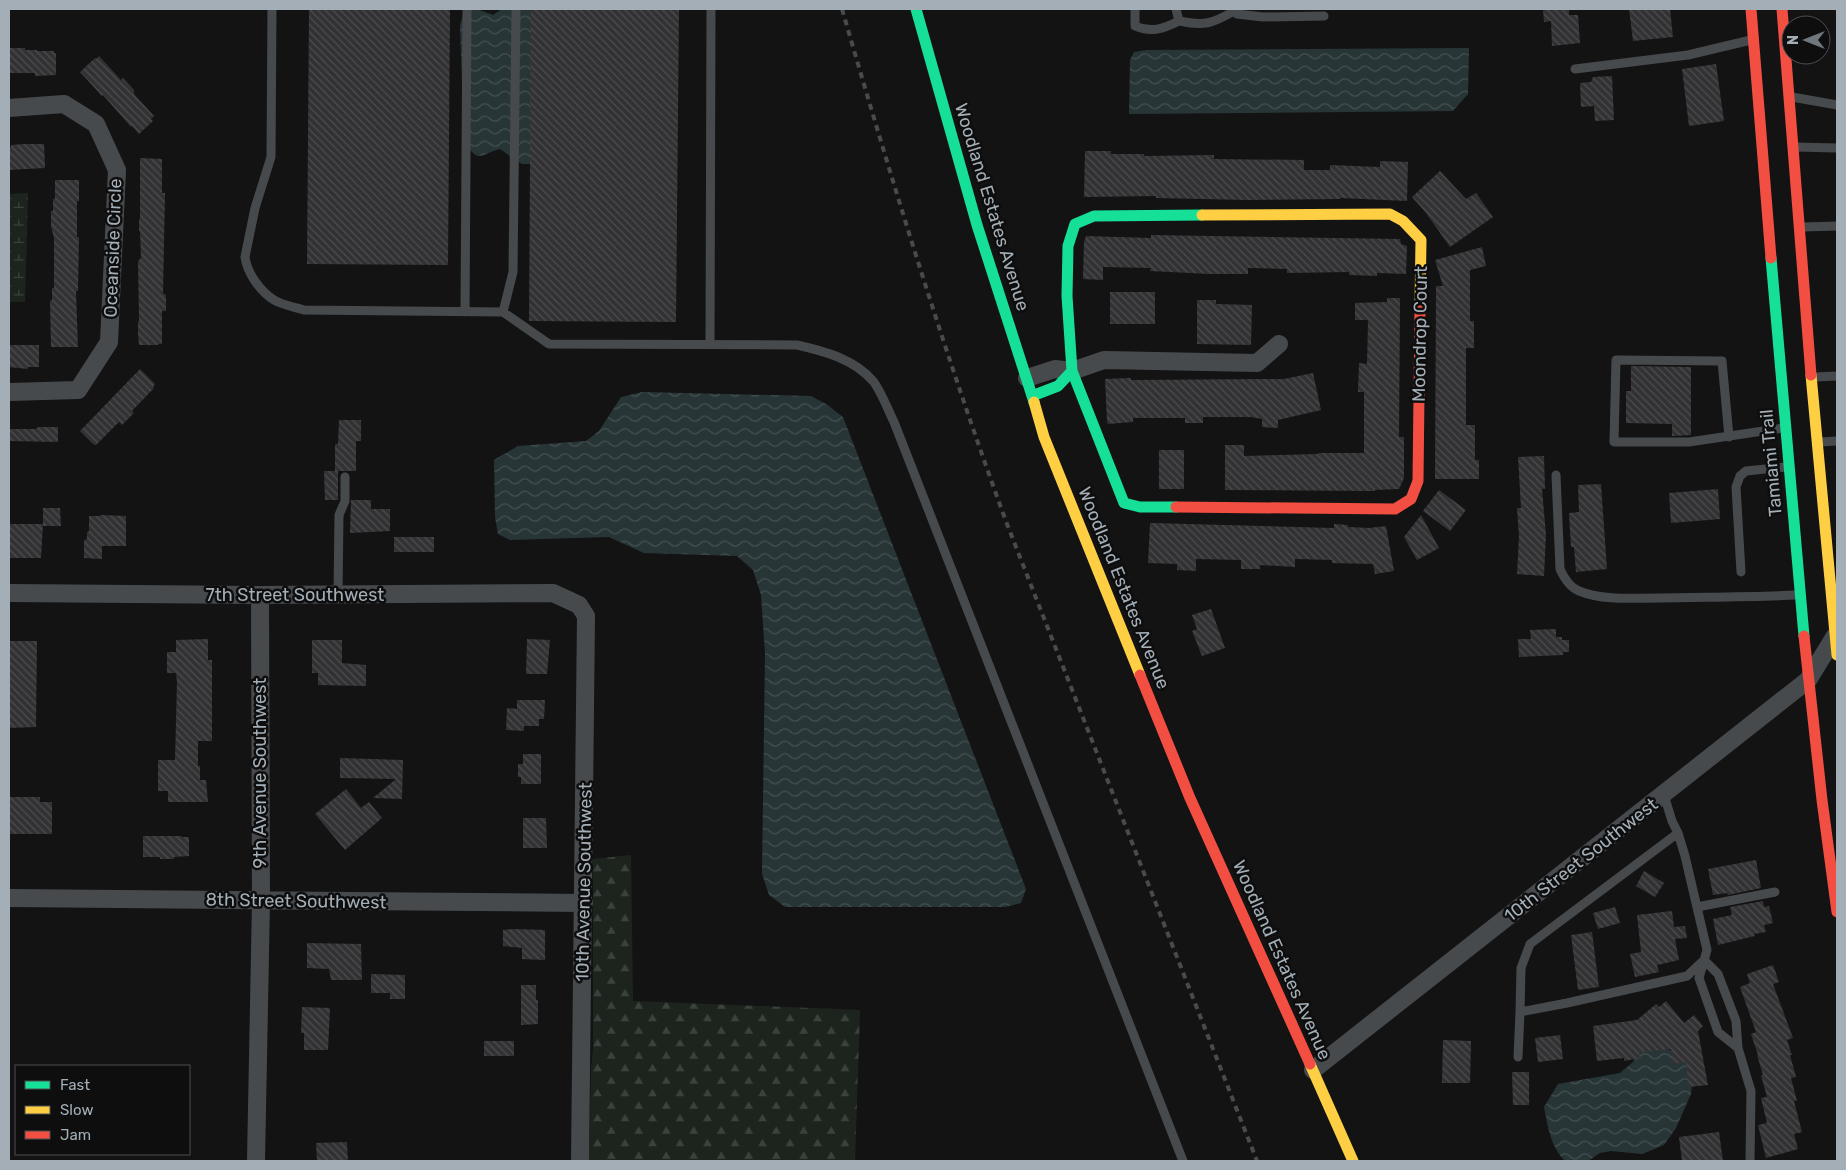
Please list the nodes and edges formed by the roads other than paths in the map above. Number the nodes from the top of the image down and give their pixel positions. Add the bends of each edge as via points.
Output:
1 (272, 9) edge
2 (467, 9) edge
3 (516, 9) edge
4 (712, 9) edge
5 (916, 9) edge
6 (1135, 9) edge
7 (1176, 9) edge
8 (1751, 9) edge
9 (1782, 9) edge
10 (1233, 10) edge
11 (1324, 16) dead end
12 (1179, 21) junction
13 (1754, 39) junction
14 (1575, 69) dead end
15 (1789, 97) junction
16 (1837, 105) edge
17 (9, 108) edge
18 (1794, 147) junction
19 (1763, 148) junction
20 (1837, 148) edge
21 (1837, 226) edge
22 (1800, 228) junction
23 (464, 312) junction
24 (503, 312) junction
25 (710, 344) junction
26 (1279, 344) dead end
27 (1072, 371) junction
28 (1837, 376) edge
29 (1812, 377) junction
30 (1027, 378) junction
31 (9, 392) edge
32 (1032, 396) junction
33 (1786, 428) junction
34 (1729, 437) junction
35 (1837, 441) edge
36 (1817, 442) junction
37 (1789, 467) junction
38 (1556, 475) dead end
39 (345, 477) dead end
40 (1741, 572) dead end
41 (9, 594) edge
42 (260, 595) junction
43 (338, 595) junction
44 (1800, 595) junction
45 (579, 605) joint
46 (1836, 636) edge
47 (1837, 655) edge
48 (1808, 680) junction
49 (1664, 795) junction
50 (1678, 833) junction
51 (1775, 892) dead end
52 (9, 898) edge
53 (261, 901) junction
54 (584, 903) junction
55 (1697, 907) junction
56 (1837, 912) edge
57 (1704, 960) junction
58 (1520, 1012) junction
59 (1738, 1048) junction
60 (1518, 1057) dead end
61 (1313, 1070) junction
62 (256, 1161) edge
63 (580, 1161) edge
64 (1183, 1161) edge
65 (1353, 1161) edge
66 (1750, 1161) edge

1 - 23 lane via 271,157 255,208 245,257 257,284 274,300 304,310
2 - 23 lane
3 - 24 lane via 513,272
4 - 25 lane
5 - 30 street, Woodland Estates Avenue via 977,225
6 - 12 lane via 1135,26 1146,30
7 - 12 lane
8 - 13 street, Tamiami Trail
9 - 15 street
10 - 11 lane via 1237,14 1263,18
10 - 12 lane via 1203,25
13 - 14 lane via 1688,55
13 - 19 street, Tamiami Trail
15 - 16 lane
15 - 18 street
17 - 31 street, Oceanside Circle via 64,104 96,124 117,170 109,342 78,390
18 - 19 street
18 - 20 lane
18 - 22 street
19 - 33 street, Tamiami Trail
21 - 22 lane
22 - 29 street
23 - 24 lane
24 - 25 lane via 549,344
25 - 64 lane via 797,344 840,358 873,381 894,422
26 - 27 street via 1257,363 1104,360
27 - 27 street, Moondrop Court via 1066,296 1068,246 1075,224 1094,216 1390,214 1403,221 1420,240 1418,481 1411,499 1395,509 1140,507 1124,503
27 - 30 street via 1055,369
27 - 32 street via 1058,386
28 - 29 lane
29 - 36 street
30 - 32 street, Woodland Estates Avenue
32 - 61 street, Woodland Estates Avenue via 1044,437 1190,798
33 - 34 lane
33 - 37 street, Tamiami Trail
34 - 34 lane via 1689,442 1614,442 1616,360 1722,361
35 - 36 lane
36 - 46 street
37 - 40 lane via 1746,471 1740,476 1736,487
37 - 44 street, Tamiami Trail
38 - 44 lane via 1560,568 1563,577 1577,590 1619,598
39 - 43 lane via 345,501 339,515
41 - 42 street, 7th Street Southwest
42 - 43 street, 7th Street Southwest
42 - 53 street, 9th Avenue Southwest
43 - 45 street, 7th Street Southwest via 553,593
44 - 48 street, Tamiami Trail
45 - 54 street, 10th Avenue Southwest via 586,616
46 - 47 street
46 - 48 street, 10th Street Southwest
48 - 49 street, 10th Street Southwest
48 - 56 street, Tamiami Trail
49 - 50 lane
49 - 61 street, 10th Street Southwest
50 - 55 lane
50 - 58 lane via 1530,944 1521,968
51 - 55 lane
52 - 53 street, 8th Street Southwest
53 - 54 street, 8th Street Southwest
53 - 62 street, 9th Avenue Southwest
54 - 63 street, 10th Avenue Southwest
55 - 57 lane via 1707,950
57 - 58 lane via 1687,976
57 - 59 lane via 1718,974 1736,1021
57 - 59 lane via 1699,978 1718,1032
58 - 60 lane
59 - 66 lane via 1751,1091
61 - 65 street, Woodland Estates Avenue

